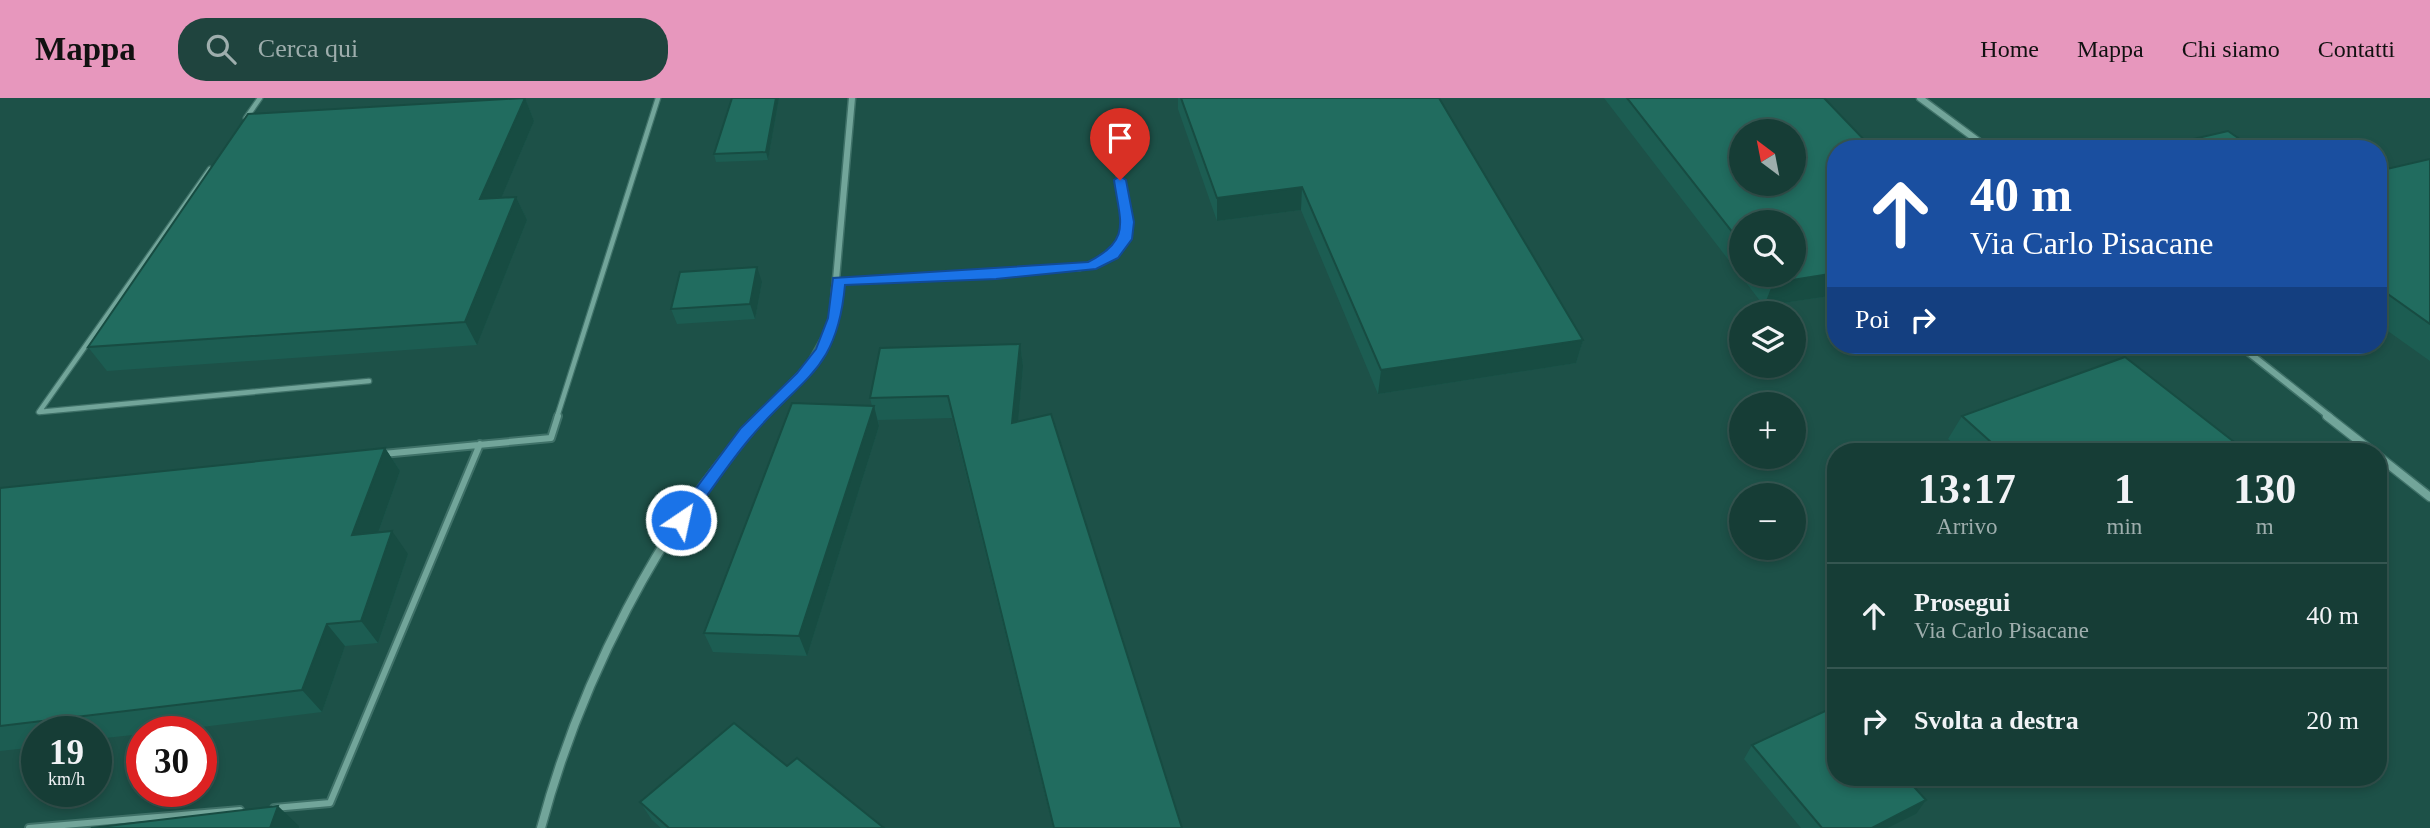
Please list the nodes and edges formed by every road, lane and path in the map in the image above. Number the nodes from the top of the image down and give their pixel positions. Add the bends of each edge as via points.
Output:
1 (260, 98) edge
2 (658, 98) edge
3 (852, 98) edge
4 (1920, 98) edge
5 (244, 120) edge
6 (1113, 138) dead end
7 (1977, 140) edge
8 (213, 165) edge
9 (838, 281) junction
10 (2250, 354) edge
11 (369, 381) dead end
12 (2362, 443) edge
13 (480, 444) junction
14 (370, 455) edge
15 (2387, 463) edge
16 (2430, 497) edge
17 (261, 808) edge
18 (248, 810) edge
19 (29, 828) edge
20 (541, 828) edge

1 - 5 lane
2 - 13 lane via 551,438
3 - 9 street
4 - 7 street
6 - 9 lane via 1128,232 1122,246 1103,261 1065,270
8 - 11 lane via 39,412
9 - 20 street via 835,318 823,350 734,447 653,565 583,708
10 - 12 street
13 - 14 lane
13 - 17 lane via 330,803
15 - 16 street
18 - 19 lane

